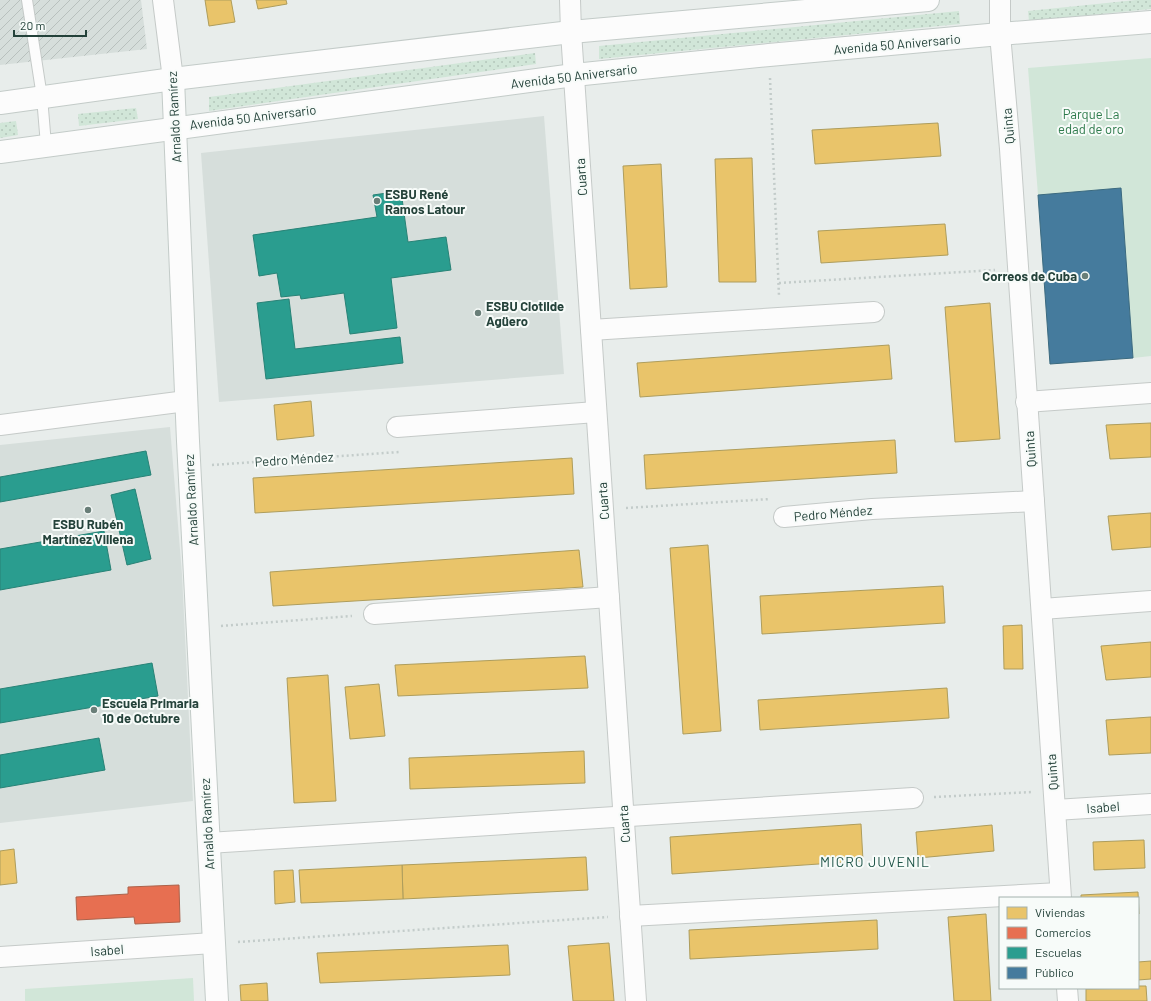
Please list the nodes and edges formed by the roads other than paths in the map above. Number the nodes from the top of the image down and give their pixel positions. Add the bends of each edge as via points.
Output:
1 (27, 0) edge
2 (163, 0) edge
3 (570, 0) edge
4 (928, 0) edge
5 (1000, 0) edge
6 (902, 1) edge
7 (1151, 22) edge
8 (571, 32) junction
9 (1000, 34) junction
10 (574, 75) junction
11 (173, 79) junction
12 (42, 97) junction
13 (0, 103) edge
14 (175, 128) junction
15 (46, 146) junction
16 (0, 152) edge
17 (874, 312) dead end
18 (591, 330) junction
19 (1151, 393) edge
20 (186, 401) junction
21 (1026, 402) junction
22 (596, 412) junction
23 (0, 425) edge
24 (397, 427) dead end
25 (1034, 501) junction
26 (784, 517) road end
27 (609, 597) junction
28 (1151, 601) edge
29 (1042, 609) junction
30 (374, 614) road end
31 (913, 798) road end
32 (1054, 801) junction
33 (1151, 804) edge
34 (623, 817) junction
35 (208, 843) junction
36 (1060, 895) edge
37 (1019, 897) edge
38 (999, 898) edge
39 (630, 916) junction
40 (213, 943) junction
41 (0, 957) edge
42 (1067, 989) edge
43 (217, 1001) edge
44 (636, 1001) edge
45 (1068, 1001) edge

1 - 12 lane
2 - 11 street, Arnaldo Ramírez
3 - 8 street, Cuarta
4 - 6 main road
5 - 9 street, Quinta
6 - 8 main road
7 - 9 main road, Avenida 50 Aniversario
8 - 10 street, Cuarta
8 - 11 main road
9 - 10 main road, Avenida 50 Aniversario
9 - 21 street, Quinta
10 - 14 main road, Avenida 50 Aniversario
10 - 18 street, Cuarta
11 - 12 main road
11 - 14 main road, Arnaldo Ramírez
12 - 13 main road
12 - 15 lane
14 - 15 main road, Avenida 50 Aniversario
14 - 20 main road, Arnaldo Ramírez
15 - 16 main road, Avenida 50 Aniversario
17 - 18 street
18 - 22 street, Cuarta
19 - 21 street
20 - 23 street
20 - 35 main road, Arnaldo Ramírez
21 - 25 street, Quinta
22 - 24 street
22 - 27 street, Cuarta
25 - 26 street, Pedro Méndez via 872,509
25 - 29 street, Quinta
27 - 30 street
27 - 34 street, Cuarta
28 - 29 street
29 - 32 street, Quinta
31 - 34 street
32 - 33 street, Isabel
32 - 36 street, Quinta
34 - 35 street
34 - 39 street, Cuarta
35 - 40 main road, Arnaldo Ramírez
36 - 37 street
38 - 39 street
39 - 44 street, Cuarta
40 - 41 street, Isabel
40 - 43 main road, Arnaldo Ramírez
42 - 45 street

